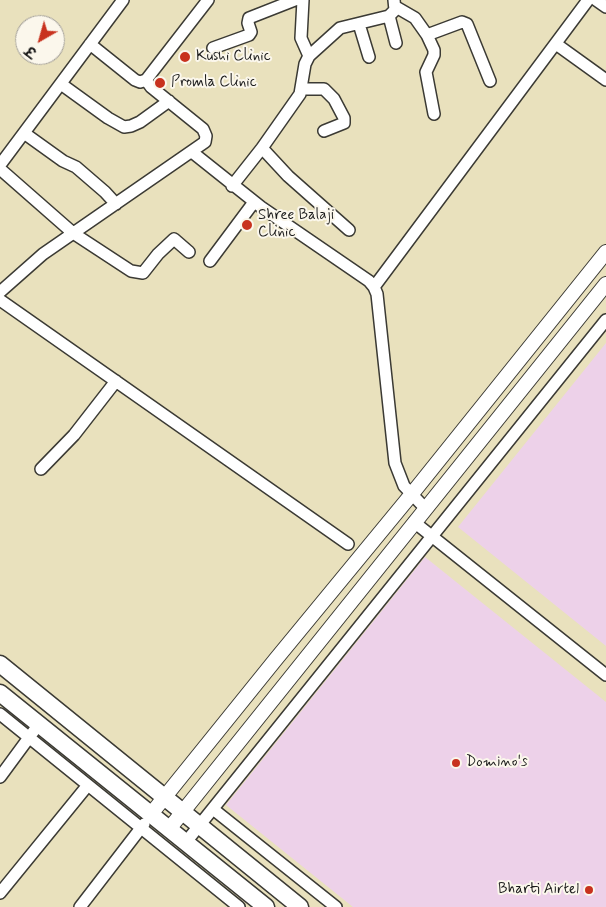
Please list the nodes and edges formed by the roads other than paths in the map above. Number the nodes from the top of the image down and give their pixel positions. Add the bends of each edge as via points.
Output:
1 (123, 0) edge
2 (208, 0) edge
3 (295, 0) edge
4 (303, 0) edge
5 (588, 0) edge
6 (596, 0) edge
7 (393, 7) edge
8 (606, 7) edge
9 (359, 24) junction
10 (427, 35) junction
11 (396, 43) dead end
12 (90, 44) junction
13 (556, 44) junction
14 (213, 48) dead end
15 (308, 56) junction
16 (369, 57) dead end
17 (146, 80) junction
18 (606, 80) edge
19 (490, 81) dead end
20 (61, 84) junction
21 (302, 89) junction
22 (169, 101) junction
23 (434, 114) dead end
24 (324, 131) dead end
25 (24, 133) junction
26 (262, 148) junction
27 (192, 152) junction
28 (0, 165) edge
29 (0, 169) edge
30 (232, 186) junction
31 (254, 202) junction
32 (116, 204) junction
33 (350, 230) dead end
34 (73, 233) junction
35 (189, 252) dead end
36 (606, 252) edge
37 (210, 261) dead end
38 (606, 284) edge
39 (374, 287) junction
40 (0, 292) edge
41 (0, 300) edge
42 (606, 320) edge
43 (116, 381) junction
44 (41, 469) dead end
45 (411, 495) junction
46 (425, 508) junction
47 (414, 522) junction
48 (431, 536) junction
49 (348, 544) dead end
50 (0, 664) edge
51 (606, 675) edge
52 (0, 693) edge
53 (0, 714) edge
54 (40, 724) junction
55 (29, 738) junction
56 (0, 777) edge
57 (88, 785) junction
58 (164, 798) junction
59 (213, 809) junction
60 (182, 812) junction
61 (151, 814) junction
62 (199, 826) junction
63 (141, 828) junction
64 (169, 829) junction
65 (186, 842) junction
66 (0, 893) edge
67 (80, 907) edge
68 (238, 907) edge
69 (266, 907) edge
70 (300, 907) edge
71 (336, 907) edge

1 - 12 street
2 - 17 street
3 - 14 street via 249,18 250,35
4 - 15 street via 301,38
5 - 13 street
6 - 8 street
7 - 9 street
7 - 10 street via 415,18
7 - 11 street
9 - 15 street via 340,28
9 - 16 street
10 - 19 street via 462,22 467,24
10 - 23 street via 435,52 426,72
12 - 17 street via 134,80
12 - 20 street
13 - 18 street
13 - 39 street
15 - 21 street
17 - 22 street
20 - 22 street via 124,127 140,122
20 - 25 street
21 - 24 street via 321,88 327,91 344,118 344,124
21 - 26 street
22 - 27 street via 206,134 205,142
25 - 28 street
25 - 32 street via 76,167
26 - 30 street
26 - 33 street via 288,176
27 - 30 street
27 - 32 street
29 - 34 street
30 - 31 street
31 - 37 street
31 - 39 street
32 - 34 street
34 - 35 street via 131,271 143,273 174,239
34 - 40 street via 43,254
36 - 45 street
38 - 46 street
39 - 45 street via 395,463 401,482
41 - 43 street
42 - 48 street
43 - 44 street via 74,435
43 - 49 street
45 - 46 street
45 - 58 street
46 - 47 street
47 - 48 street
47 - 60 street
48 - 51 street
48 - 59 street
50 - 58 main road
52 - 54 main road
53 - 55 street
54 - 55 street
54 - 61 main road
55 - 56 street
55 - 57 street
57 - 63 street
57 - 66 street
58 - 60 main road
58 - 61 street
59 - 62 street
59 - 71 street
60 - 62 main road
60 - 64 street
61 - 63 street
61 - 64 main road
62 - 65 street
62 - 70 main road
63 - 67 street
63 - 68 street
64 - 65 main road
65 - 69 main road

